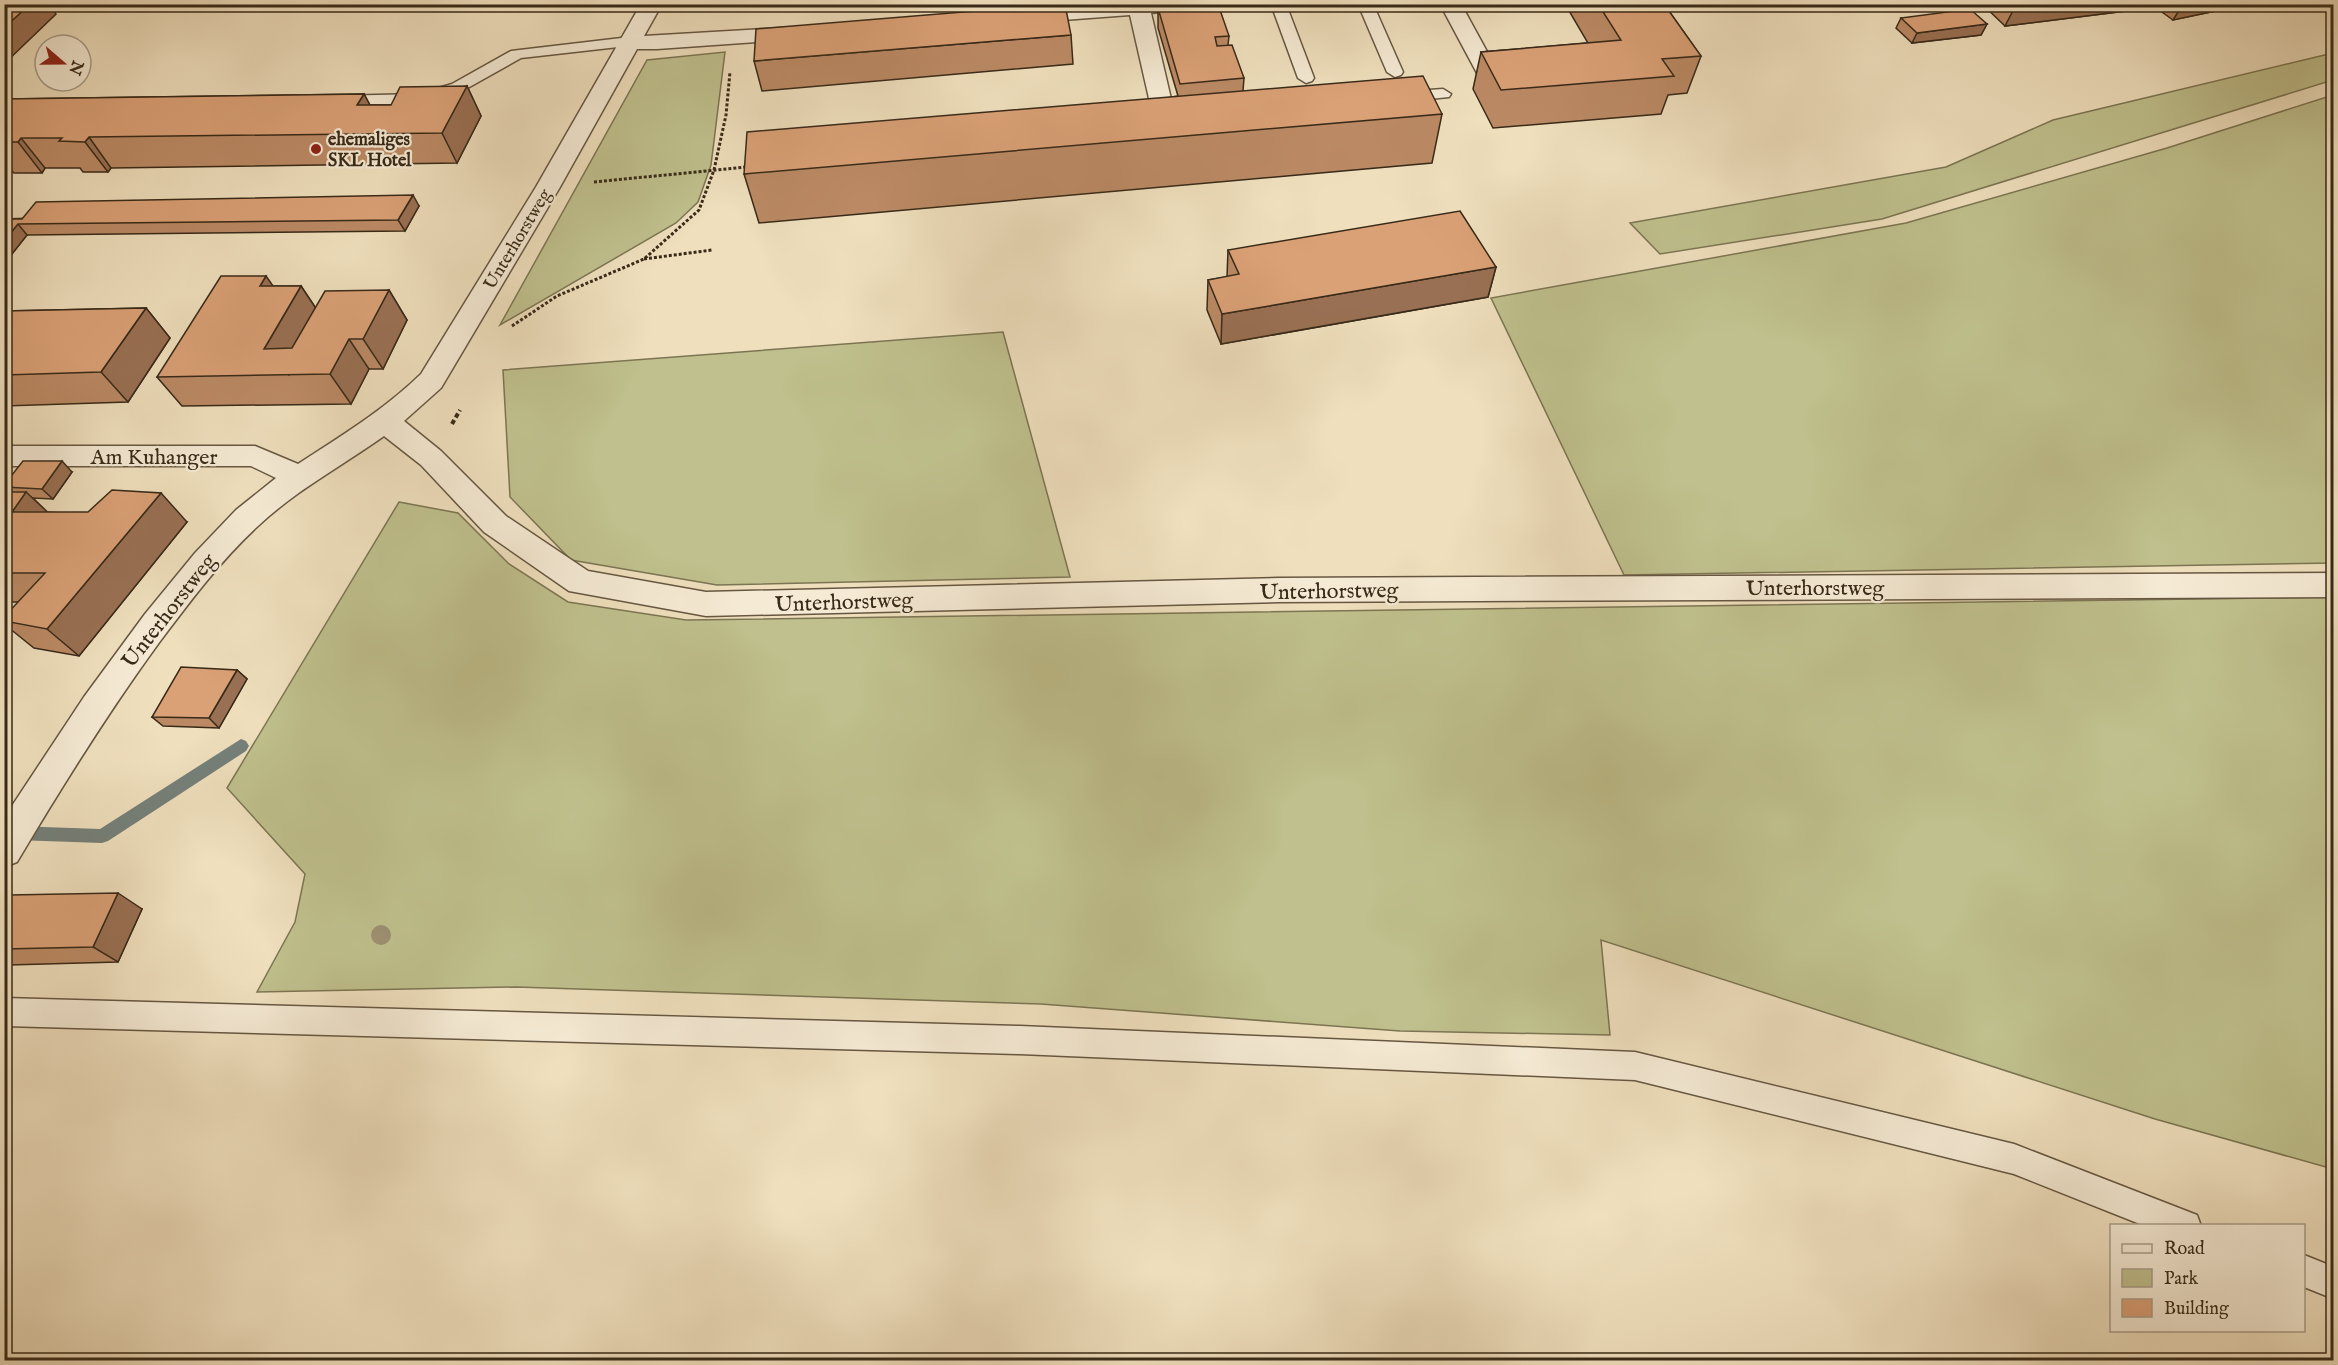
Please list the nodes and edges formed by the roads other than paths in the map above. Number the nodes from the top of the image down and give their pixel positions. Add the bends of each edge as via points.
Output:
1 (652, 4) edge
2 (1186, 4) edge
3 (1278, 4) edge
4 (1365, 4) edge
5 (1450, 4) edge
6 (1139, 8) junction
7 (1008, 18) edge
8 (818, 32) edge
9 (630, 42) junction
10 (1486, 70) edge
11 (1395, 72) dead end
12 (1306, 78) dead end
13 (1443, 94) dead end
14 (1385, 98) edge
15 (324, 101) edge
16 (1164, 116) edge
17 (386, 422) junction
18 (4, 456) edge
19 (298, 476) junction
20 (2334, 585) edge
21 (4, 851) edge
22 (4, 1012) edge
23 (2181, 1224) edge
24 (2305, 1271) edge
25 (2334, 1283) edge

1 - 9 street, Unterhorstweg
2 - 6 street
3 - 12 lane
4 - 11 lane
5 - 10 street
6 - 7 street
6 - 16 street
8 - 9 street
9 - 15 lane via 517,54 458,87 418,99
9 - 17 street, Unterhorstweg via 431,381
13 - 14 lane
17 - 19 street, Unterhorstweg
17 - 20 street, Unterhorstweg via 431,458 495,524 580,582 706,604 1291,590
18 - 19 street, Am Kuhanger via 255,456
19 - 21 street, Unterhorstweg via 224,540 184,587 86,721
22 - 23 lane via 1008,1040 1635,1066 2014,1159
24 - 25 lane

